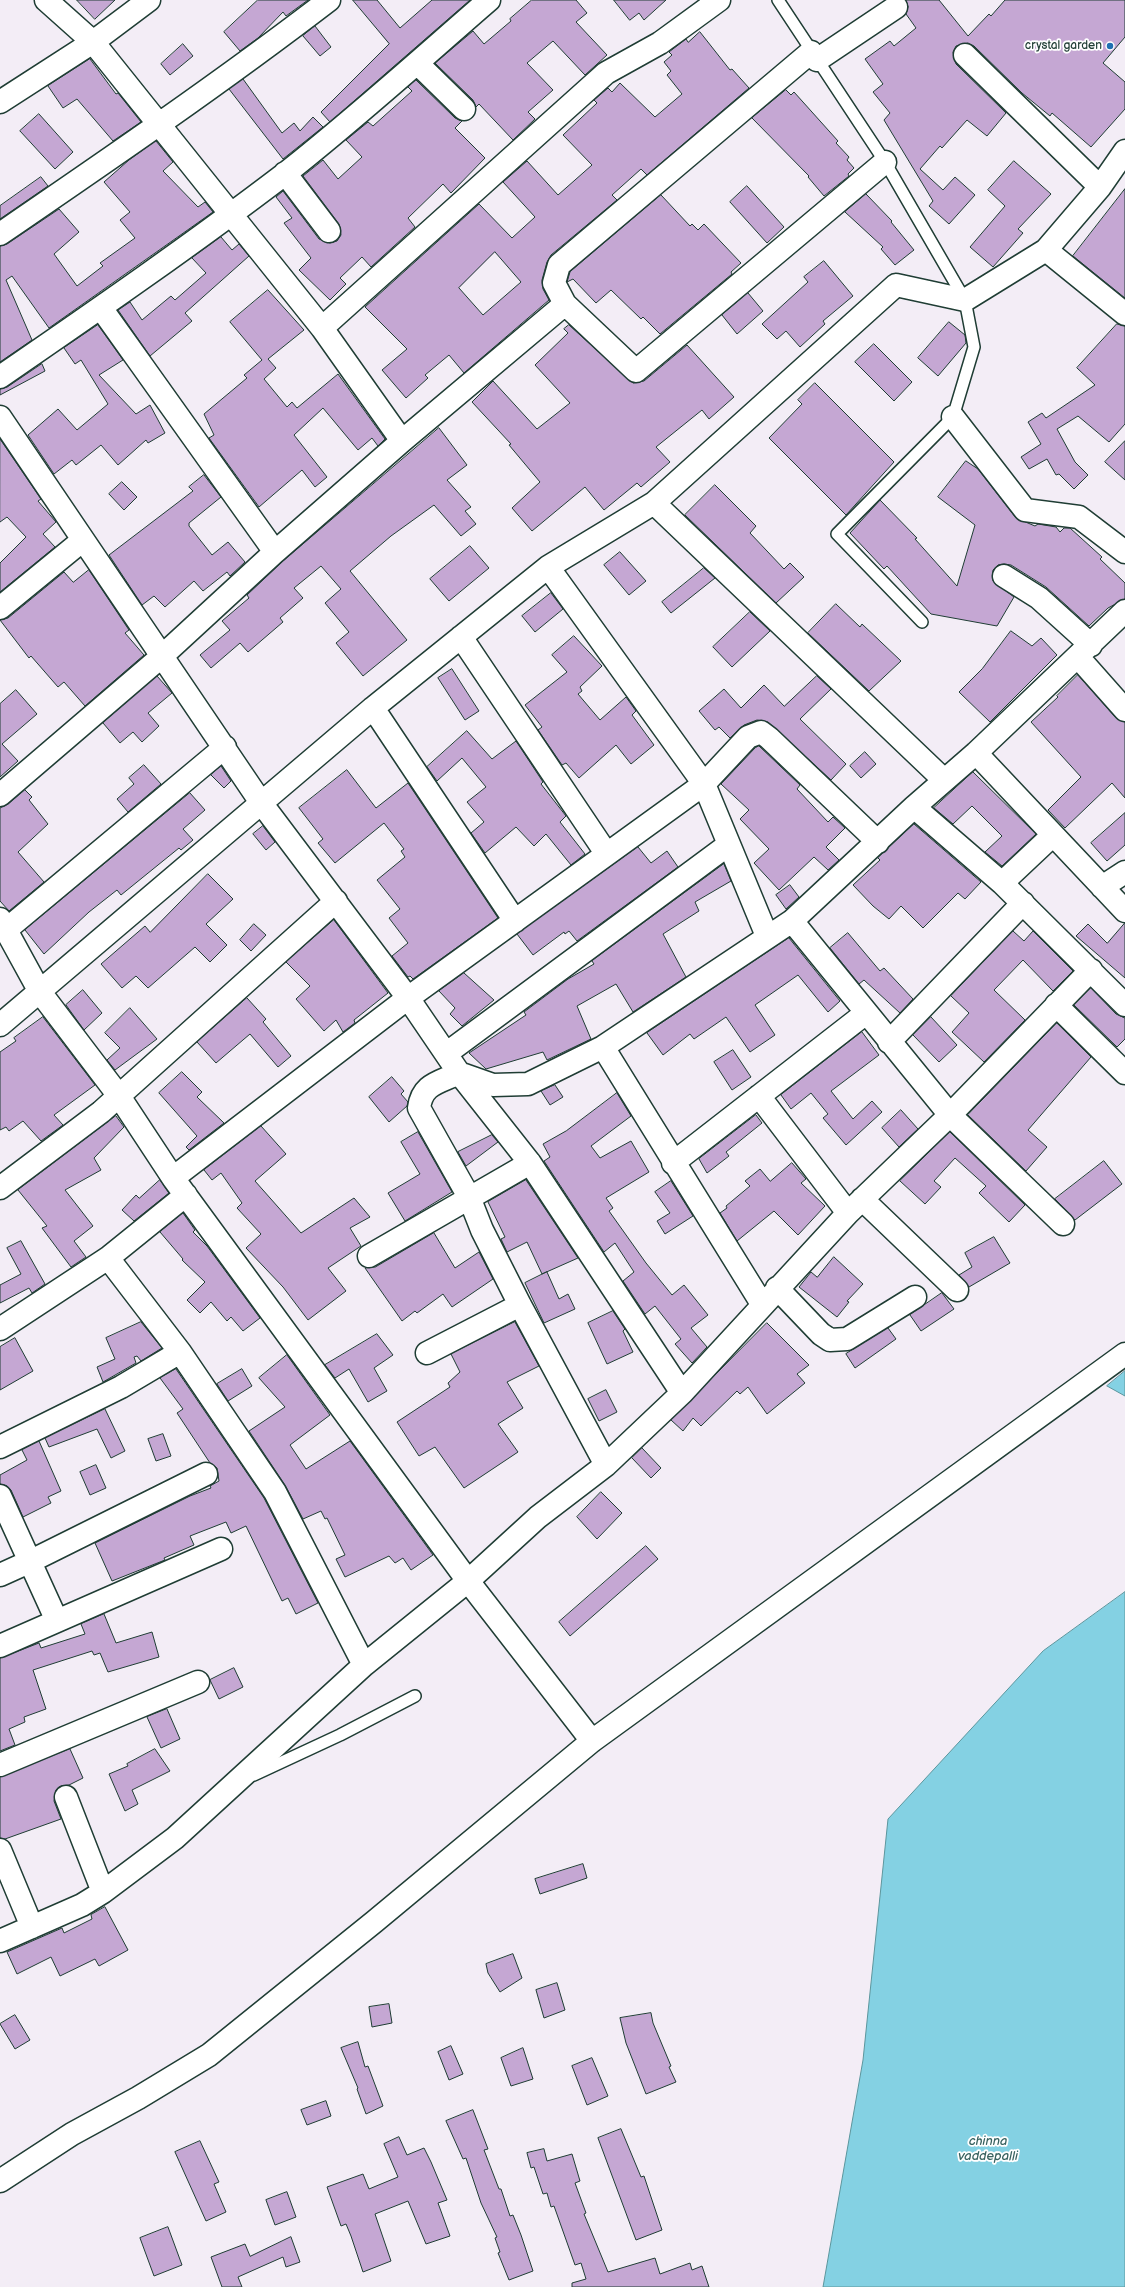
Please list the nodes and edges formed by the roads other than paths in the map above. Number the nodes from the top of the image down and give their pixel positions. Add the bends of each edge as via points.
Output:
1 (46, 0) edge
2 (149, 0) edge
3 (490, 0) edge
4 (719, 0) edge
5 (778, 0) edge
6 (326, 1) edge
7 (896, 7) dead end
8 (93, 42) junction
9 (814, 56) junction
10 (965, 56) dead end
11 (417, 63) junction
12 (0, 102) edge
13 (464, 109) dead end
14 (159, 125) junction
15 (1125, 151) edge
16 (885, 162) junction
17 (285, 174) junction
18 (1100, 187) junction
19 (229, 214) junction
20 (329, 231) dead end
21 (0, 234) edge
22 (1046, 250) junction
23 (965, 300) junction
24 (565, 304) junction
25 (101, 308) junction
26 (1125, 314) edge
27 (322, 328) junction
28 (0, 377) edge
29 (0, 416) edge
30 (953, 417) junction
31 (402, 441) junction
32 (654, 503) junction
33 (83, 540) junction
34 (275, 552) junction
35 (1125, 552) edge
36 (548, 567) junction
37 (1004, 576) dead end
38 (0, 608) edge
39 (1125, 611) edge
40 (922, 622) dead end
41 (461, 637) junction
42 (1085, 651) junction
43 (161, 657) junction
44 (373, 708) junction
45 (1125, 710) edge
46 (225, 747) junction
47 (976, 753) junction
48 (944, 780) junction
49 (704, 784) junction
50 (0, 795) edge
51 (262, 804) junction
52 (914, 807) junction
53 (1053, 835) junction
54 (878, 842) junction
55 (728, 845) junction
56 (606, 853) junction
57 (1125, 872) edge
58 (1002, 883) junction
59 (1102, 887) junction
60 (336, 901) junction
61 (1023, 903) junction
62 (1125, 911) edge
63 (515, 921) junction
64 (792, 921) junction
65 (3, 924) edge
66 (767, 936) junction
67 (1091, 970) junction
68 (40, 992) junction
69 (408, 998) junction
70 (1056, 1005) junction
71 (1125, 1005) edge
72 (866, 1013) junction
73 (0, 1025) edge
74 (889, 1042) junction
75 (603, 1047) junction
76 (446, 1053) junction
77 (1125, 1072) edge
78 (459, 1074) junction
79 (119, 1096) junction
80 (759, 1096) junction
81 (950, 1115) junction
82 (530, 1163) junction
83 (673, 1163) junction
84 (179, 1187) junction
85 (0, 1188) edge
86 (469, 1197) junction
87 (855, 1206) junction
88 (1063, 1224) dead end
89 (369, 1256) dead end
90 (108, 1258) junction
91 (778, 1288) junction
92 (957, 1290) dead end
93 (915, 1297) dead end
94 (762, 1304) junction
95 (520, 1305) junction
96 (0, 1329) edge
97 (180, 1352) junction
98 (427, 1353) dead end
99 (1125, 1354) edge
100 (682, 1393) junction
101 (0, 1447) edge
102 (606, 1465) junction
103 (206, 1474) dead end
104 (0, 1496) edge
105 (221, 1550) dead end
106 (32, 1561) junction
107 (0, 1575) edge
108 (468, 1581) junction
109 (57, 1621) junction
110 (0, 1646) edge
111 (364, 1665) junction
112 (198, 1682) dead end
113 (415, 1696) dead end
114 (592, 1741) junction
115 (0, 1765) edge
116 (236, 1783) junction
117 (66, 1797) dead end
118 (0, 1850) edge
119 (103, 1892) junction
120 (32, 1927) junction
121 (0, 1941) edge
122 (0, 2181) edge

1 - 8 street
2 - 8 street
3 - 11 street
4 - 27 street via 660,43 606,73
5 - 9 lane
6 - 14 street via 287,33
7 - 9 street
8 - 12 street
8 - 14 street
9 - 16 lane
9 - 24 street via 559,265 554,283
10 - 18 street
11 - 13 street
11 - 17 street
14 - 19 street
14 - 21 street
15 - 18 street
16 - 23 lane
16 - 24 street via 636,371
17 - 19 street
17 - 20 street
18 - 22 street
19 - 25 street
19 - 27 street
22 - 23 street
22 - 26 street
23 - 30 lane via 974,347
23 - 32 street via 896,285
24 - 31 street
25 - 28 street
25 - 34 street
27 - 31 street
29 - 33 street
30 - 35 street via 1025,510 1079,517
30 - 40 lane via 837,534
31 - 34 street
32 - 36 street
32 - 48 street
33 - 38 street
33 - 43 street
34 - 43 street
36 - 41 street
36 - 49 street
37 - 42 street via 1039,598
39 - 42 street
41 - 44 street
41 - 56 street
42 - 45 street
42 - 47 street
43 - 46 street
43 - 50 street
44 - 51 street
44 - 63 street
46 - 51 street
46 - 65 street
47 - 48 street
47 - 53 street
48 - 52 street
49 - 54 street via 748,737 762,732
49 - 55 street
49 - 56 street
51 - 60 street
51 - 68 street
52 - 54 street
52 - 58 street
53 - 58 street
53 - 59 street
54 - 64 street
55 - 66 street
55 - 76 street
56 - 63 street
57 - 59 street
58 - 61 street
59 - 62 street
60 - 69 street
60 - 79 street
61 - 67 street
61 - 74 street
63 - 69 street
64 - 66 street
64 - 72 street
65 - 68 street
66 - 75 street
67 - 70 street
67 - 71 street
68 - 73 street
68 - 79 street
69 - 76 street
69 - 84 street
70 - 77 street
70 - 81 street
72 - 74 street
72 - 80 street
74 - 81 street
75 - 78 street via 528,1084 493,1085
75 - 83 street
76 - 78 street
78 - 82 street
78 - 86 street via 424,1090 419,1098 418,1108
79 - 84 street
79 - 85 street
80 - 83 street
80 - 87 street
81 - 87 street
81 - 88 street
82 - 86 street
82 - 100 street
83 - 94 street
84 - 90 street
84 - 108 street
86 - 89 street
86 - 95 street via 482,1230
87 - 91 street
87 - 92 street
90 - 96 street
90 - 97 street
91 - 93 street via 821,1334 830,1340 847,1339
91 - 94 street
94 - 100 street
95 - 98 street
95 - 102 street
97 - 101 street via 121,1387
97 - 111 street via 274,1492
99 - 114 street
100 - 102 street
102 - 108 street via 538,1517
103 - 106 street
104 - 106 street
105 - 109 street
106 - 107 street
106 - 109 street
108 - 111 street
108 - 114 street
109 - 110 street
111 - 116 street
112 - 115 street
113 - 116 lane via 340,1735
114 - 122 street via 209,2055 72,2134
116 - 119 street via 175,1838
117 - 119 street
118 - 120 street
119 - 120 street via 82,1905
120 - 121 street

